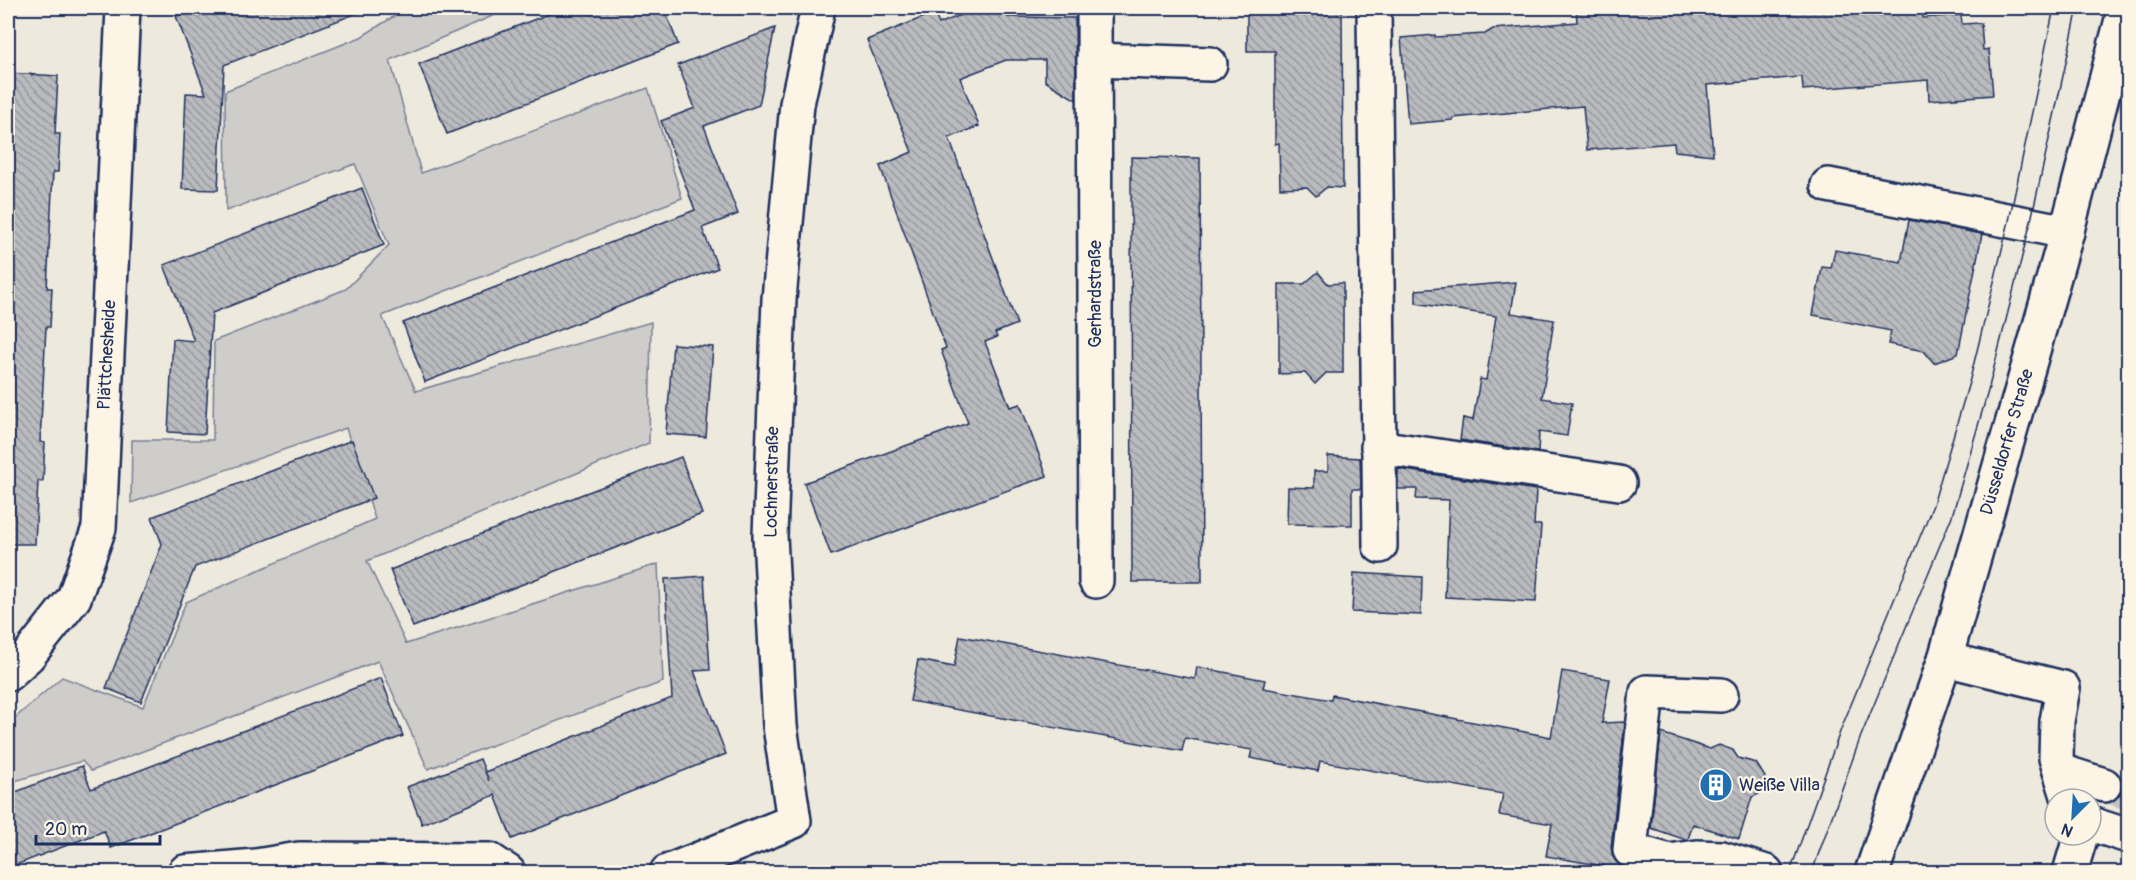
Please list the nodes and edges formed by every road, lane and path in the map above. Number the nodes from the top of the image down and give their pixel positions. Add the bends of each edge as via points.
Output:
1 (123, 8) edge
2 (818, 8) edge
3 (1094, 8) edge
4 (1374, 8) edge
5 (2125, 8) edge
6 (1094, 60) junction
7 (1209, 64) dead end
8 (1828, 185) dead end
9 (2067, 232) junction
10 (1378, 447) junction
11 (1619, 483) dead end
12 (1380, 546) dead end
13 (1095, 581) dead end
14 (1945, 659) junction
15 (8, 674) edge
16 (1721, 695) dead end
17 (2064, 785) edge
18 (2104, 785) tunnel mouth
19 (2103, 828) edge
20 (2128, 836) edge
21 (2077, 847) edge
22 (185, 873) edge
23 (508, 873) edge
24 (667, 873) edge
25 (1766, 873) edge
26 (1872, 873) edge
27 (2070, 873) edge

1 - 15 street, Plättchesheide via 99,528 74,598 28,656
2 - 24 street, Lochnerstraße via 797,104 785,230 777,321 770,536 780,726 794,821
3 - 6 street, Gerhardstraße
4 - 10 street
5 - 9 street, Düsseldorfer Straße
6 - 7 street
6 - 13 street, Gerhardstraße
8 - 9 street
9 - 14 street, Düsseldorfer Straße
10 - 11 street
10 - 12 street
14 - 17 street via 2063,688 2055,758
14 - 26 street, Düsseldorfer Straße
16 - 25 street via 1647,692 1630,850 1669,861 1722,858
17 - 18 street
19 - 20 street
21 - 27 street
22 - 23 street via 299,859 490,860

